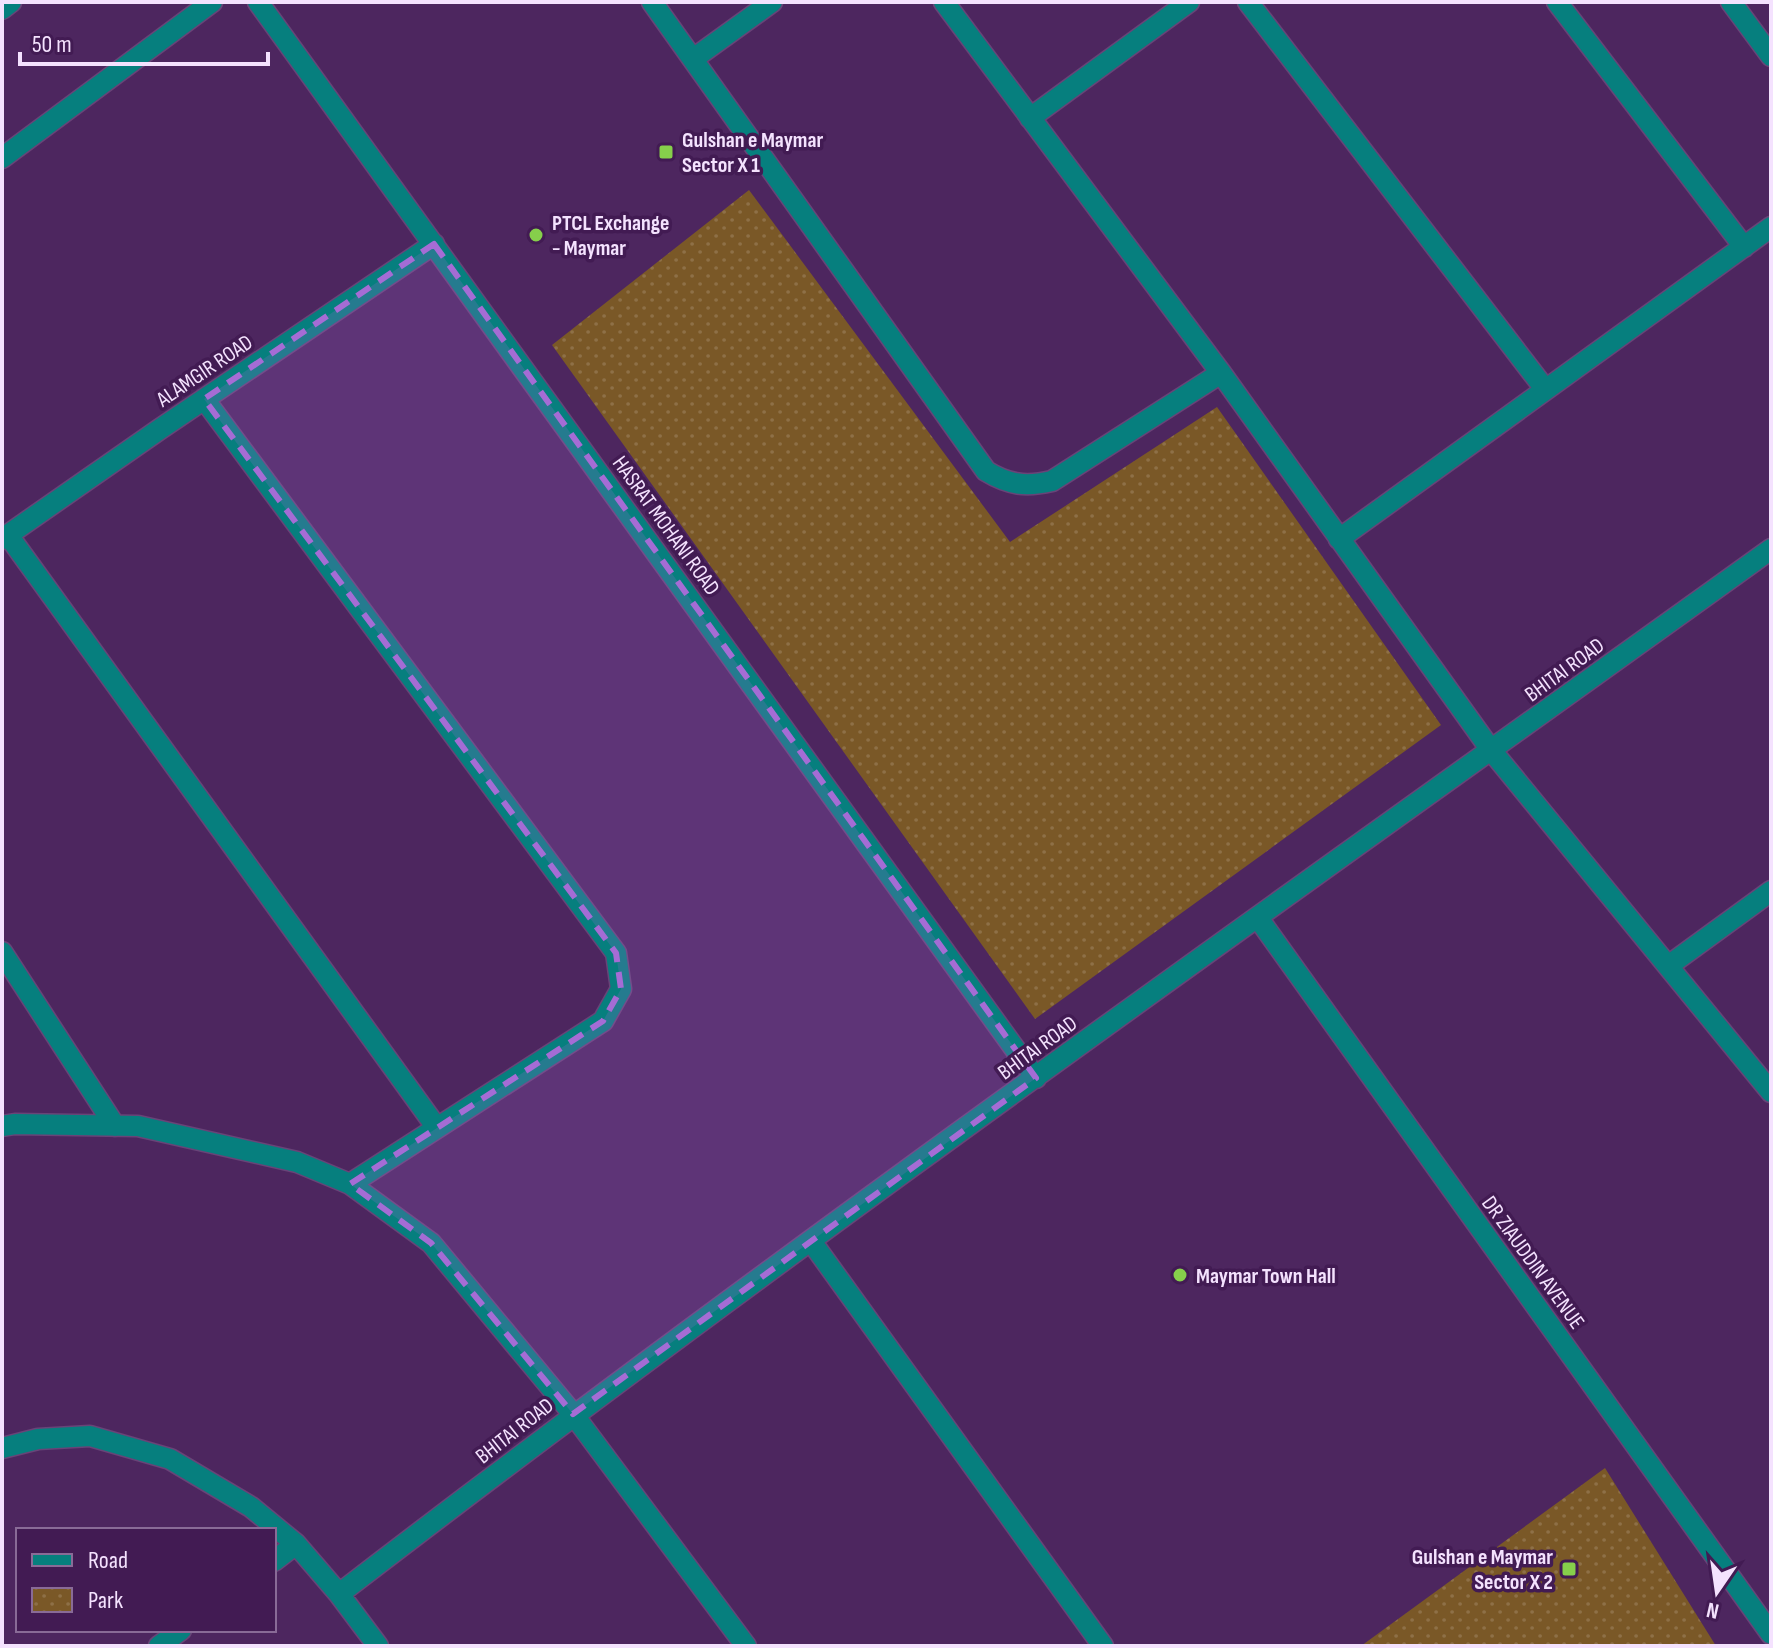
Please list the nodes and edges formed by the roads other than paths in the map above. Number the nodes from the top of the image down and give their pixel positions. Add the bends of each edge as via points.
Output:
1 (11, 2) edge
2 (212, 2) edge
3 (258, 2) edge
4 (652, 2) edge
5 (772, 2) edge
6 (944, 2) edge
7 (1189, 2) edge
8 (1248, 2) edge
9 (1557, 2) edge
10 (1731, 2) edge
11 (2, 9) edge
12 (1771, 56) edge
13 (693, 59) junction
14 (1030, 118) junction
15 (2, 158) edge
16 (1771, 227) edge
17 (434, 244) junction
18 (1744, 247) junction
19 (1221, 373) junction
20 (1545, 389) junction
21 (204, 399) junction
22 (5, 537) edge
23 (1339, 539) junction
24 (1771, 549) edge
25 (1491, 750) junction
26 (1771, 891) edge
27 (1258, 918) junction
28 (2, 952) edge
29 (1668, 966) junction
30 (1036, 1078) junction
31 (1771, 1092) edge
32 (2, 1126) edge
33 (115, 1126) junction
34 (437, 1128) junction
35 (350, 1184) junction
36 (811, 1241) junction
37 (573, 1414) junction
38 (2, 1448) edge
39 (296, 1544) junction
40 (276, 1559) edge
41 (339, 1594) junction
42 (178, 1632) edge
43 (1771, 1634) edge
44 (159, 1646) edge
45 (378, 1646) edge
46 (746, 1646) edge
47 (1103, 1646) edge

1 - 11 street
2 - 15 street
3 - 17 street, HASRAT MOHANI ROAD
4 - 13 street
5 - 13 street
6 - 14 street
7 - 14 street
8 - 20 street
9 - 18 street
10 - 12 street
13 - 19 street via 986,471 1005,482 1030,486 1052,481
14 - 19 street
16 - 18 street
17 - 21 street, ALAMGIR ROAD
17 - 30 street, HASRAT MOHANI ROAD
18 - 20 street
19 - 23 street
20 - 23 street
21 - 22 street, ALAMGIR ROAD
21 - 34 street via 616,953 621,989 603,1021
22 - 34 street
23 - 25 street
24 - 25 street, BHITAI ROAD
25 - 27 street, BHITAI ROAD
25 - 29 street
26 - 29 street
27 - 30 street, BHITAI ROAD
27 - 43 street, DR ZIAUDDIN AVENUE
28 - 33 street
29 - 31 street
30 - 36 street, BHITAI ROAD
32 - 33 street
33 - 35 street via 138,1126 297,1162
34 - 35 street
35 - 37 street via 431,1243
36 - 37 street, BHITAI ROAD
36 - 47 street
37 - 41 street, BHITAI ROAD
37 - 46 street
38 - 39 street via 38,1439 90,1436 170,1459 251,1507
39 - 40 street
39 - 41 street
41 - 45 street
42 - 44 street

